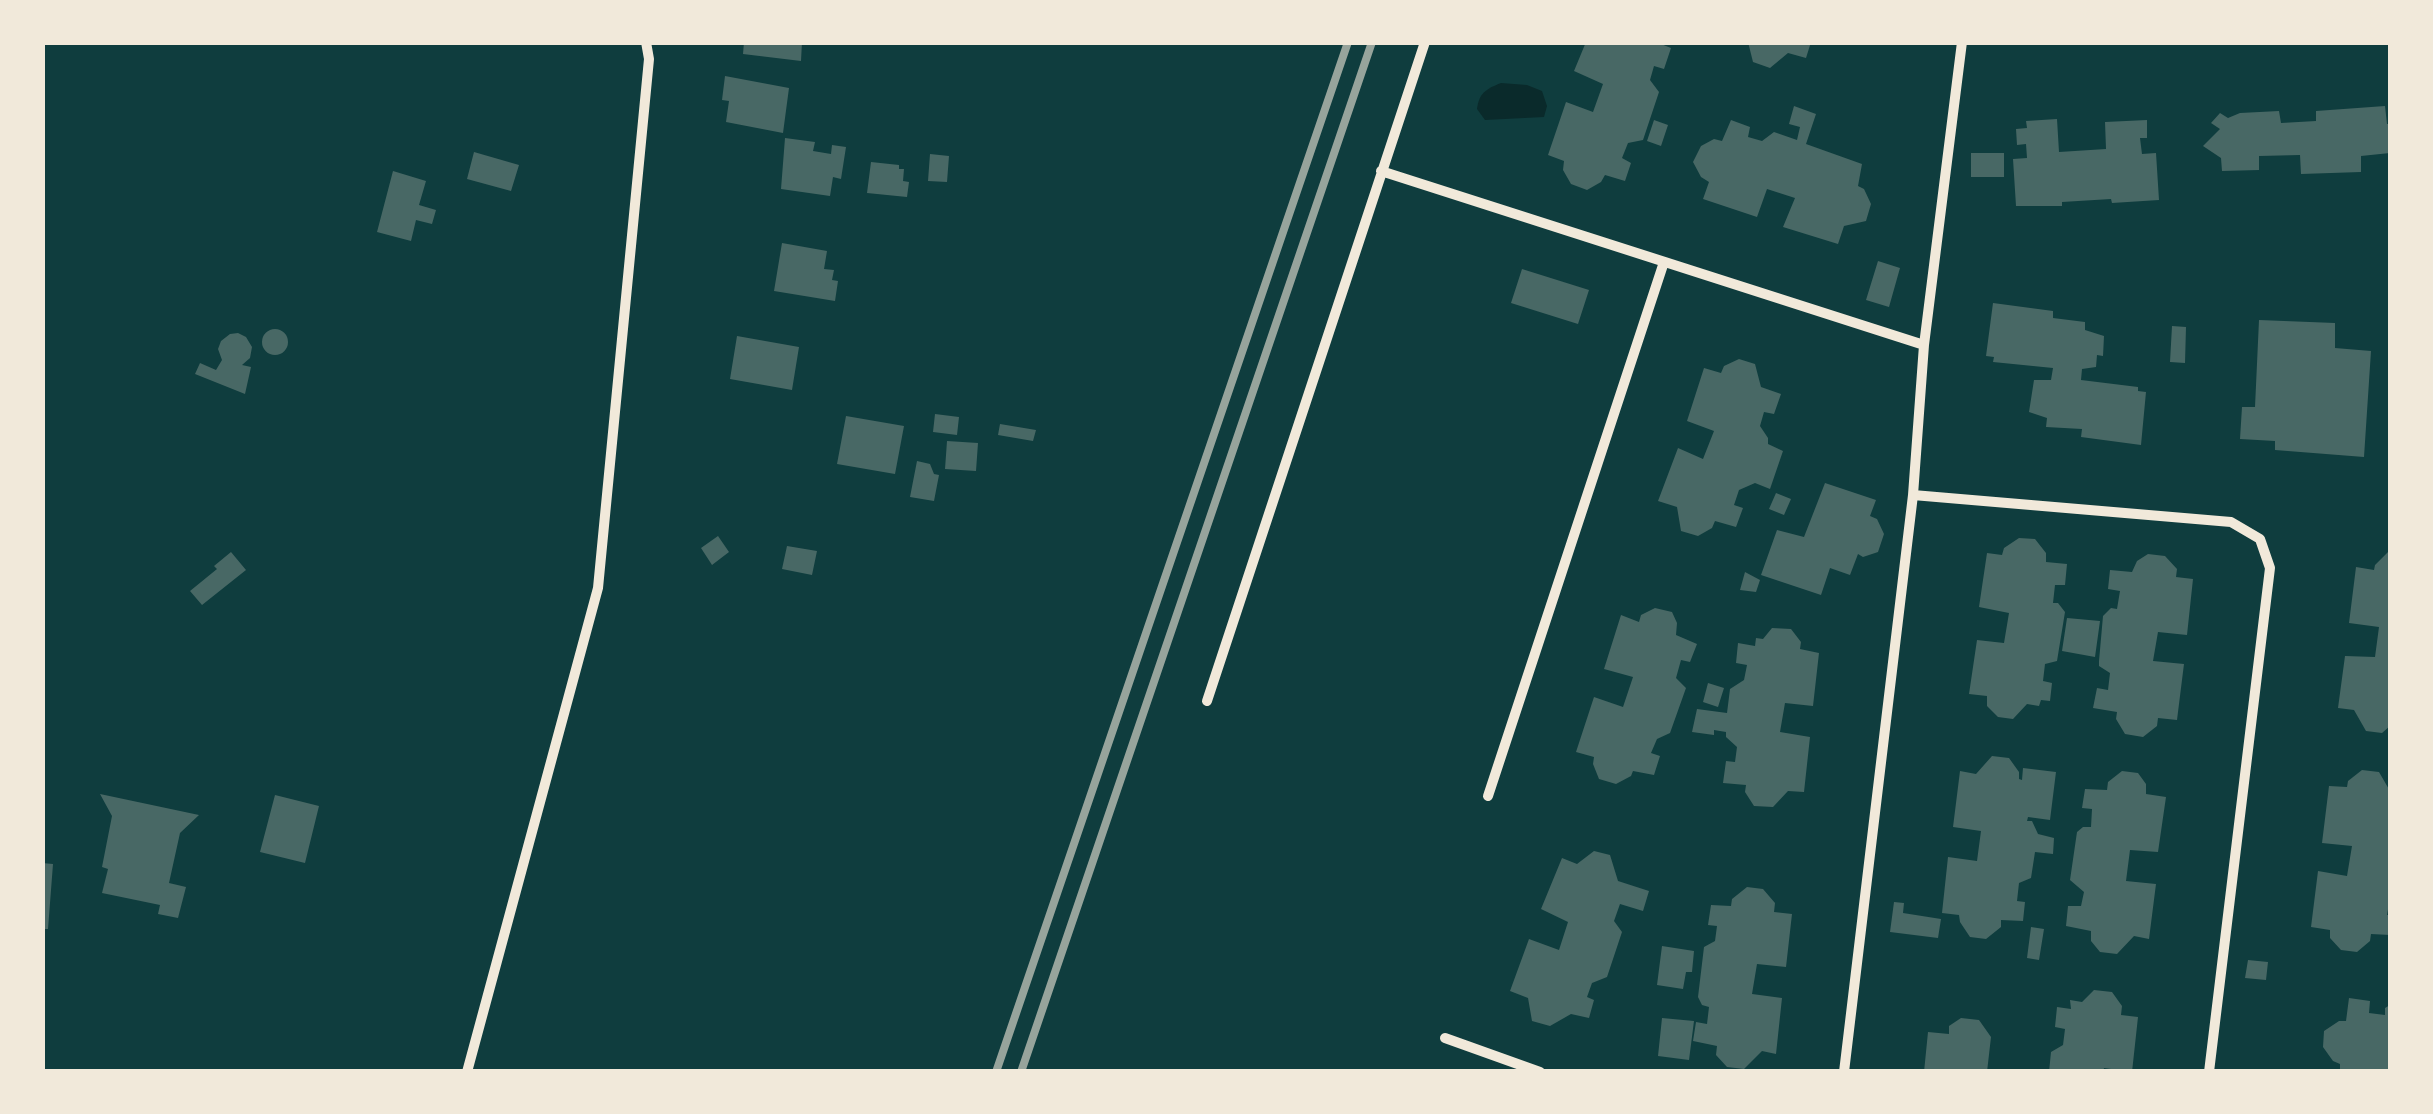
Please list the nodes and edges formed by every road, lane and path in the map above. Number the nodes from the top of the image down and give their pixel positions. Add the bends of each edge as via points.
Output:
1 (646, 42) edge
2 (1425, 42) edge
3 (1962, 42) edge
4 (1381, 171) junction
5 (1664, 262) junction
6 (1924, 346) junction
7 (1914, 495) junction
8 (1207, 701) dead end
9 (1488, 796) dead end
10 (1445, 1038) dead end
11 (467, 1072) edge
12 (1540, 1072) edge
13 (1844, 1072) edge
14 (2210, 1072) edge

1 - 11 street via 598,588
2 - 4 street
3 - 6 street
4 - 5 street
4 - 8 street
5 - 6 street
5 - 9 street
6 - 7 street
7 - 13 street
7 - 14 street via 2231,522 2260,538 2270,568
10 - 12 street

